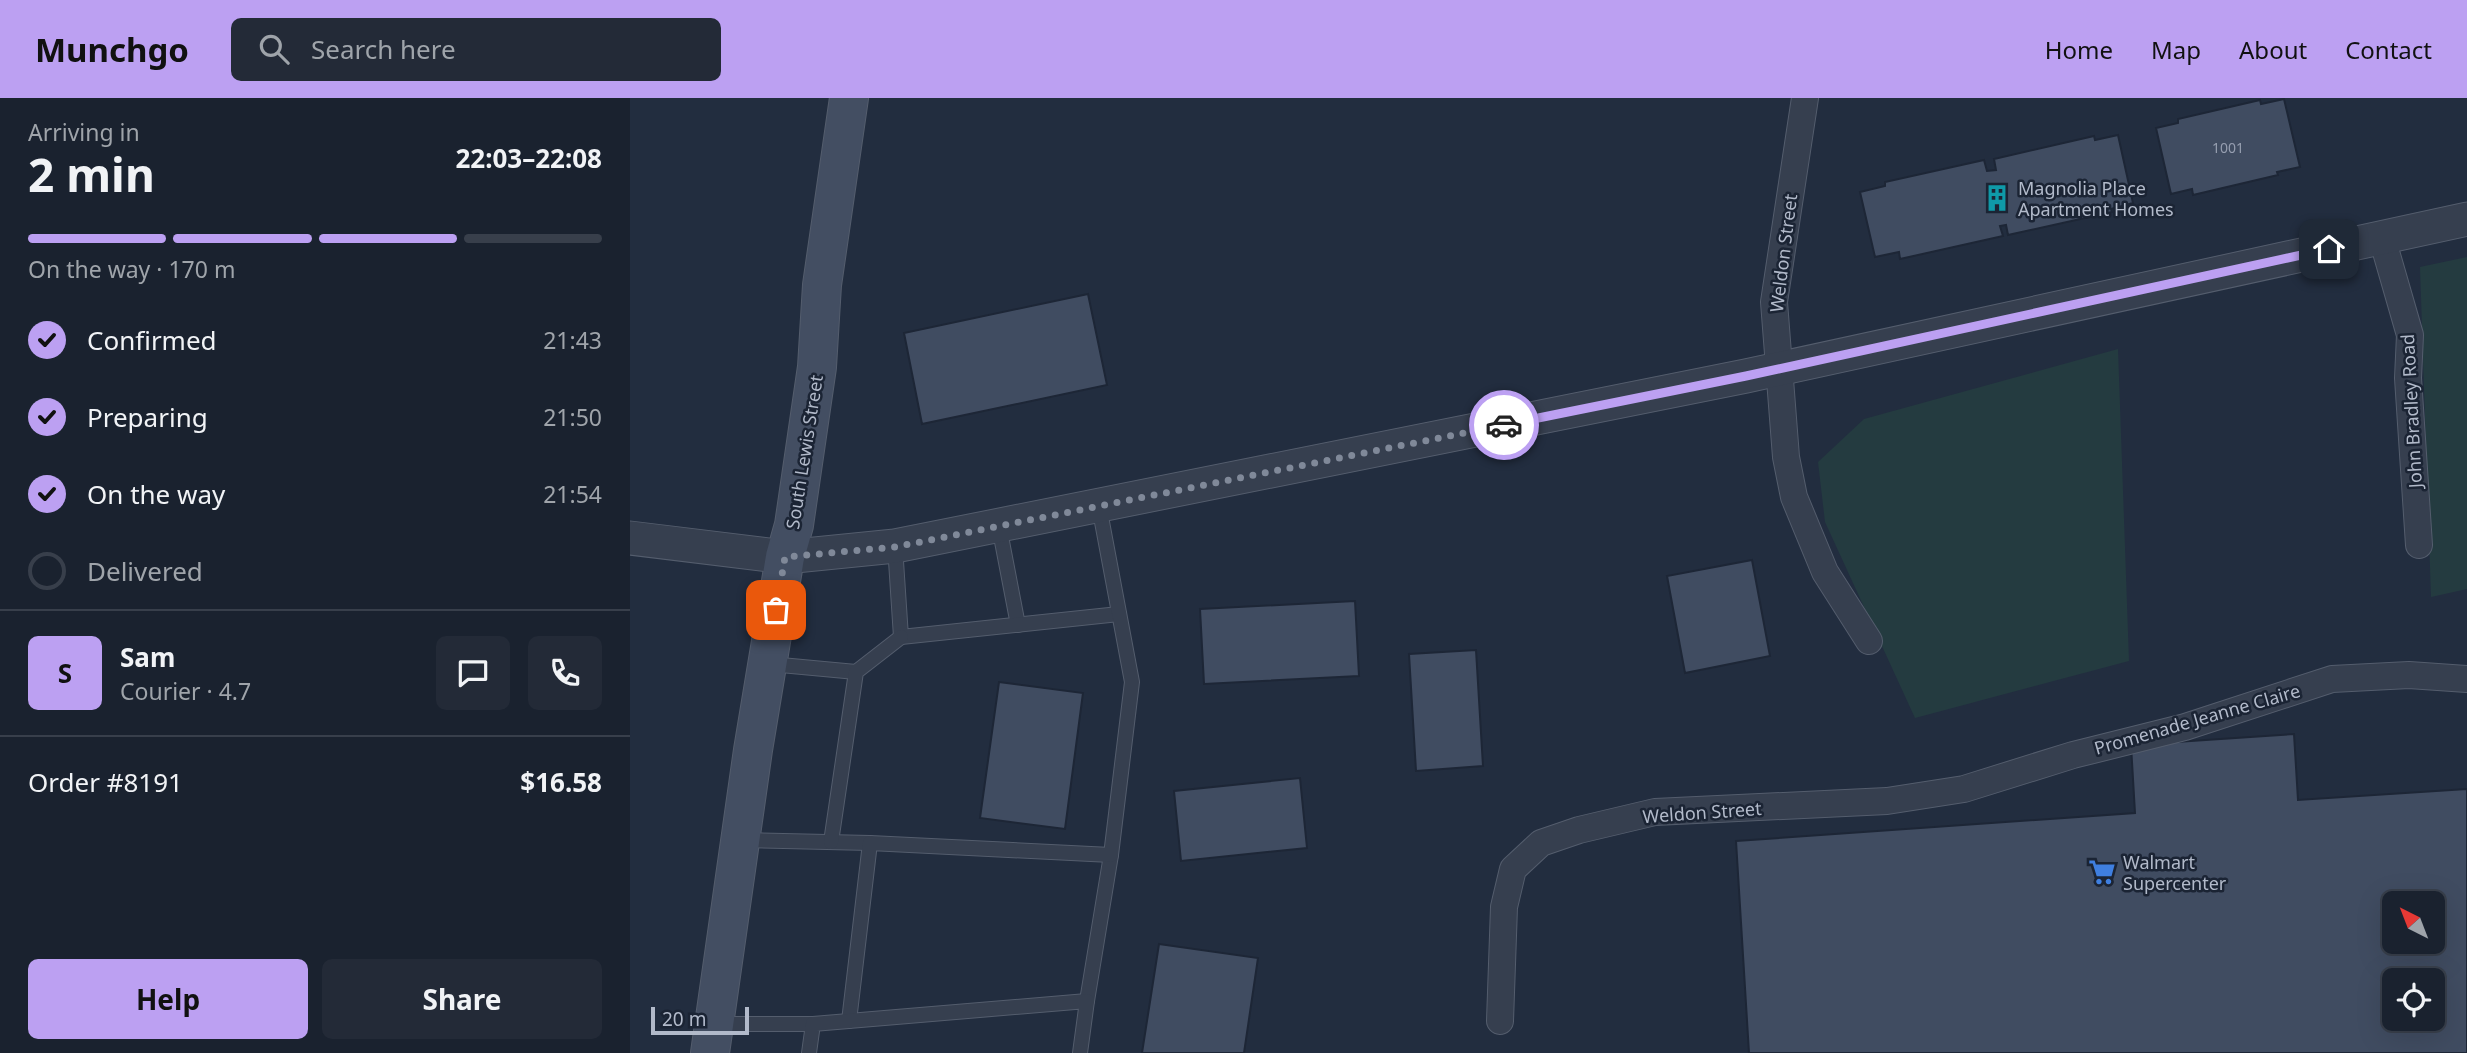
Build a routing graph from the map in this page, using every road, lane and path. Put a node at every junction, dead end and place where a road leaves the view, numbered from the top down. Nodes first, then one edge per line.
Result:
1 (849, 98) edge
2 (1805, 98) edge
3 (2467, 219) edge
4 (2382, 238) junction
5 (1779, 368) junction
6 (1099, 506) junction
7 (999, 526) junction
8 (630, 538) edge
9 (2419, 545) dead end
10 (895, 547) junction
11 (785, 557) junction
12 (1119, 614) junction
13 (1018, 625) junction
14 (901, 637) junction
15 (1869, 641) dead end
16 (767, 664) junction
17 (856, 672) junction
18 (2467, 679) edge
19 (1931, 794) joint
20 (740, 840) junction
21 (831, 842) junction
22 (870, 843) junction
23 (1111, 855) junction
24 (1087, 1001) junction
25 (849, 1021) junction
26 (1500, 1021) dead end
27 (813, 1024) junction
28 (712, 1038) edge
29 (809, 1053) edge
30 (1080, 1053) edge

1 - 11 main road, South Lewis Street
2 - 5 street, Weldon Street
3 - 4 street
4 - 5 street
4 - 9 street, John Bradley Road
5 - 6 street
5 - 15 street, Weldon Street
6 - 7 street
6 - 12 lane
7 - 10 street
7 - 13 lane
8 - 11 street
10 - 11 street
10 - 14 lane
11 - 16 main road, South Lewis Street
12 - 13 lane
12 - 23 lane
13 - 14 lane
14 - 17 lane
16 - 17 lane
16 - 20 main road, South Lewis Street
17 - 21 lane
18 - 19 street, Promenade Jeanne Claire
19 - 26 street, Weldon Street
20 - 21 lane
20 - 28 main road, South Lewis Street
21 - 22 lane
22 - 23 lane
22 - 25 lane
23 - 24 lane
24 - 25 lane
24 - 30 lane
25 - 27 lane
27 - 28 lane
27 - 29 lane

